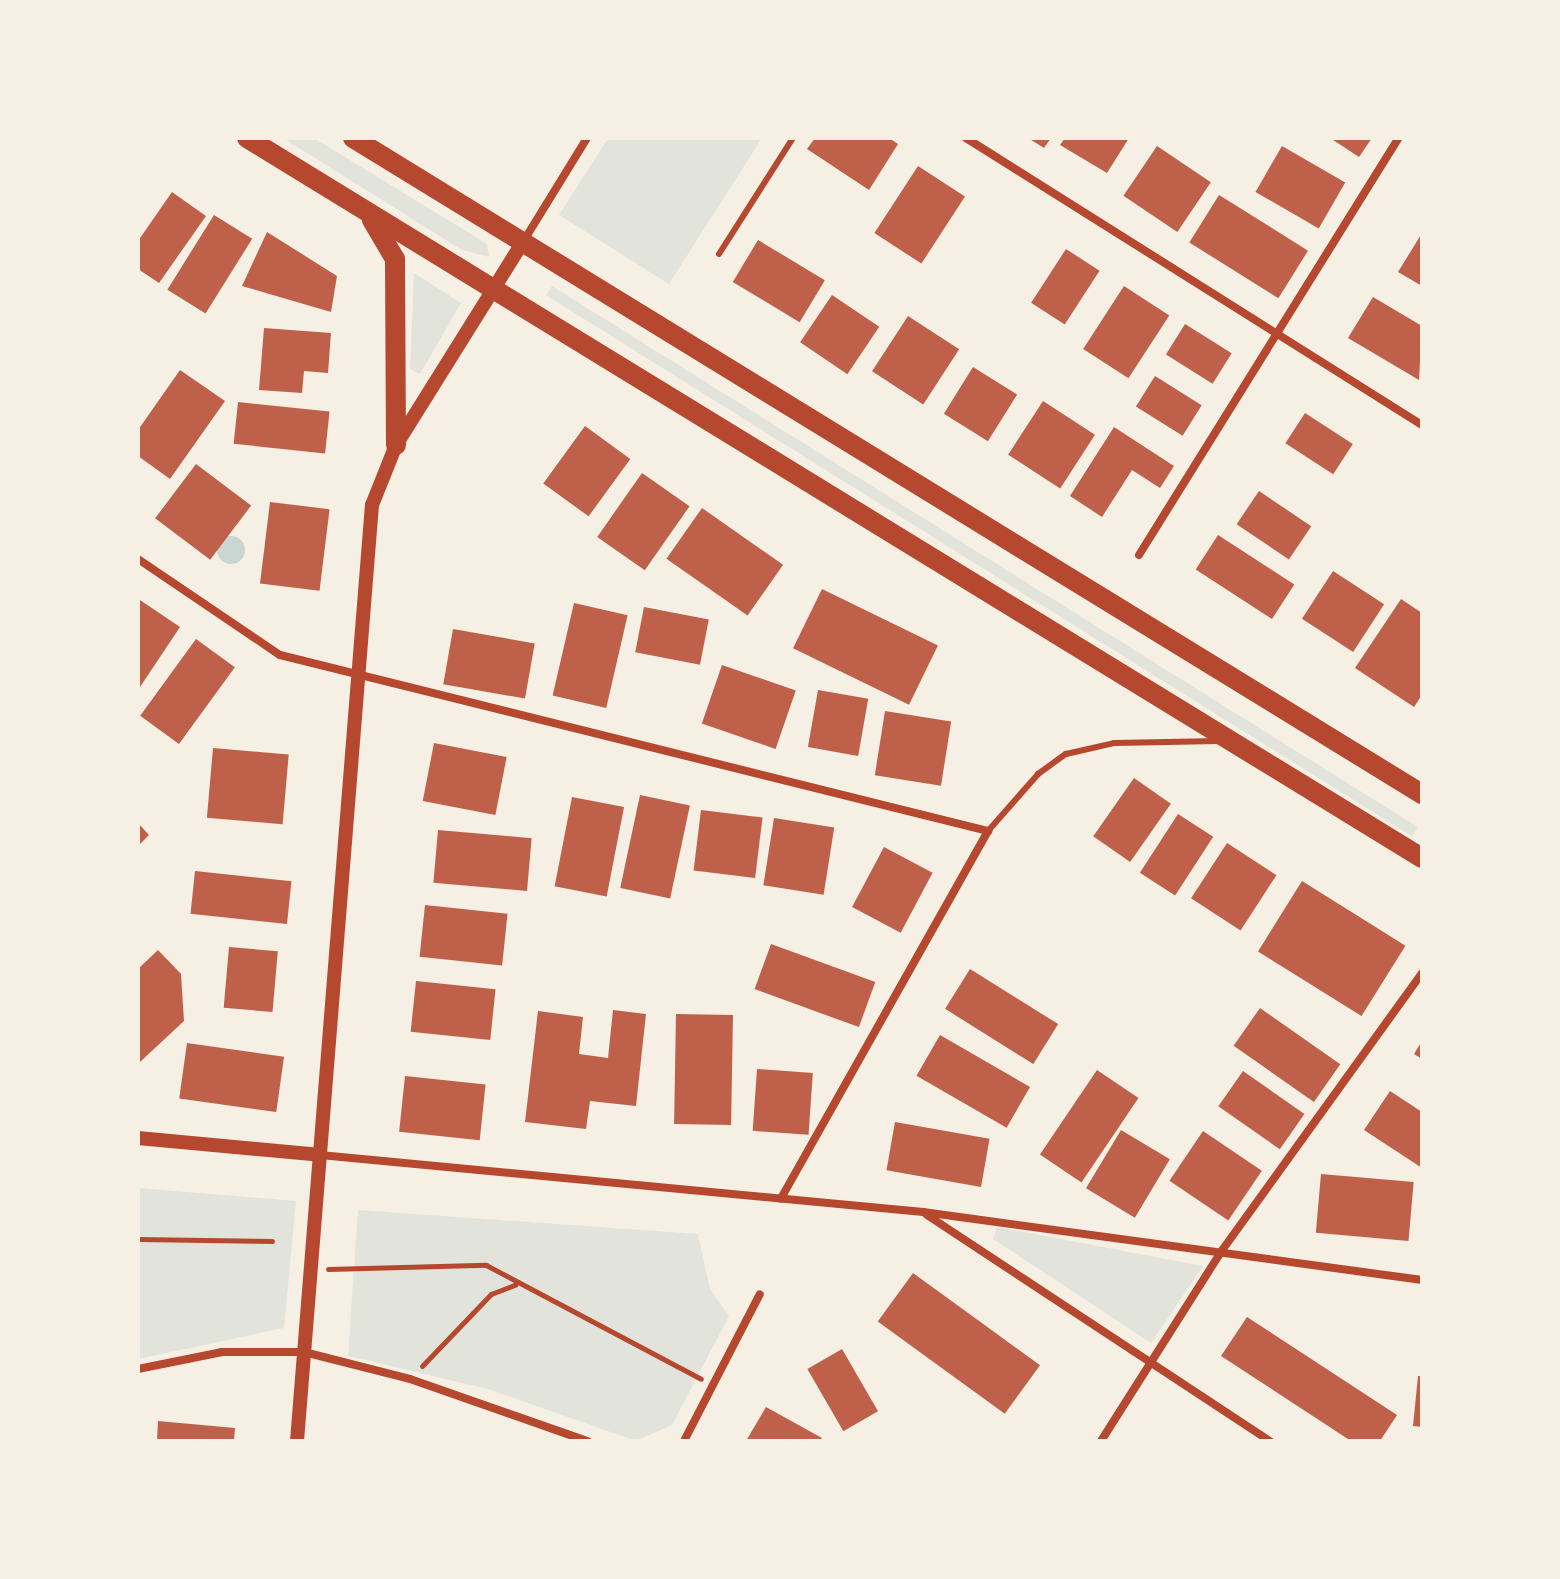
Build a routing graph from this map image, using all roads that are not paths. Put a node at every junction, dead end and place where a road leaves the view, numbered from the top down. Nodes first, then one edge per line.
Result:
1 (247, 138) edge
2 (353, 138) edge
3 (587, 138) edge
4 (793, 138) edge
5 (966, 138) edge
6 (1399, 138) edge
7 (361, 208) junction
8 (522, 243) junction
9 (719, 254) dead end
10 (493, 289) junction
11 (1277, 333) junction
12 (1422, 425) edge
13 (396, 445) junction
14 (1139, 555) dead end
15 (138, 559) edge
16 (358, 679) junction
17 (1227, 739) junction
18 (1422, 794) edge
19 (988, 831) junction
20 (1422, 858) edge
21 (1422, 973) edge
22 (138, 1138) edge
23 (320, 1155) junction
24 (781, 1199) junction
25 (923, 1212) junction
26 (1223, 1249) junction
27 (1422, 1280) edge
28 (760, 1294) dead end
29 (304, 1352) junction
30 (1151, 1362) junction
31 (138, 1369) edge
32 (297, 1441) edge
33 (587, 1441) edge
34 (684, 1441) edge
35 (1101, 1441) edge
36 (1270, 1441) edge

1 - 7 main road
2 - 8 main road
3 - 8 street
4 - 9 lane
5 - 11 street
6 - 11 street
7 - 10 main road
7 - 13 main road
8 - 10 street
8 - 18 main road
10 - 13 street
10 - 17 main road
11 - 12 street
11 - 14 street
13 - 16 street
15 - 16 street
16 - 19 street
16 - 23 street
17 - 19 lane
17 - 20 main road
19 - 24 street
21 - 26 street
22 - 23 street
23 - 24 street
23 - 29 street
24 - 25 street
25 - 26 street
25 - 30 street
26 - 27 street
26 - 30 street
28 - 34 street
29 - 31 street
29 - 32 street
29 - 33 street
30 - 35 street
30 - 36 street

